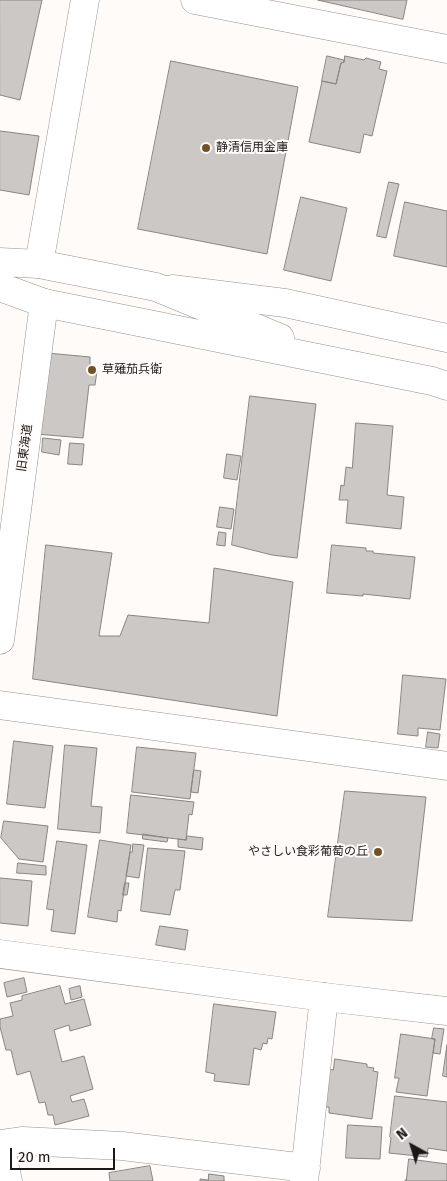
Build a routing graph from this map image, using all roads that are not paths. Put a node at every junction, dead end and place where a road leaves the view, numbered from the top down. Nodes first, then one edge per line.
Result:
1 (85, 0) edge
2 (195, 0) edge
3 (447, 49) edge
4 (0, 262) edge
5 (38, 264) junction
6 (0, 286) edge
7 (156, 287) junction
8 (44, 303) junction
9 (447, 338) edge
10 (341, 363) junction
11 (447, 386) edge
12 (0, 640) edge
13 (0, 705) edge
14 (447, 766) edge
15 (0, 954) edge
16 (324, 997) junction
17 (447, 1011) edge
18 (0, 1145) edge
19 (305, 1174) edge
20 (8, 1181) edge

1 - 5 street
2 - 3 street
4 - 5 street
5 - 7 street
6 - 8 street
7 - 9 street
7 - 10 street
8 - 10 street
8 - 12 street, 旧東海道
10 - 11 street
13 - 14 street
15 - 16 street
16 - 17 street
16 - 19 street
18 - 19 street
18 - 20 street

